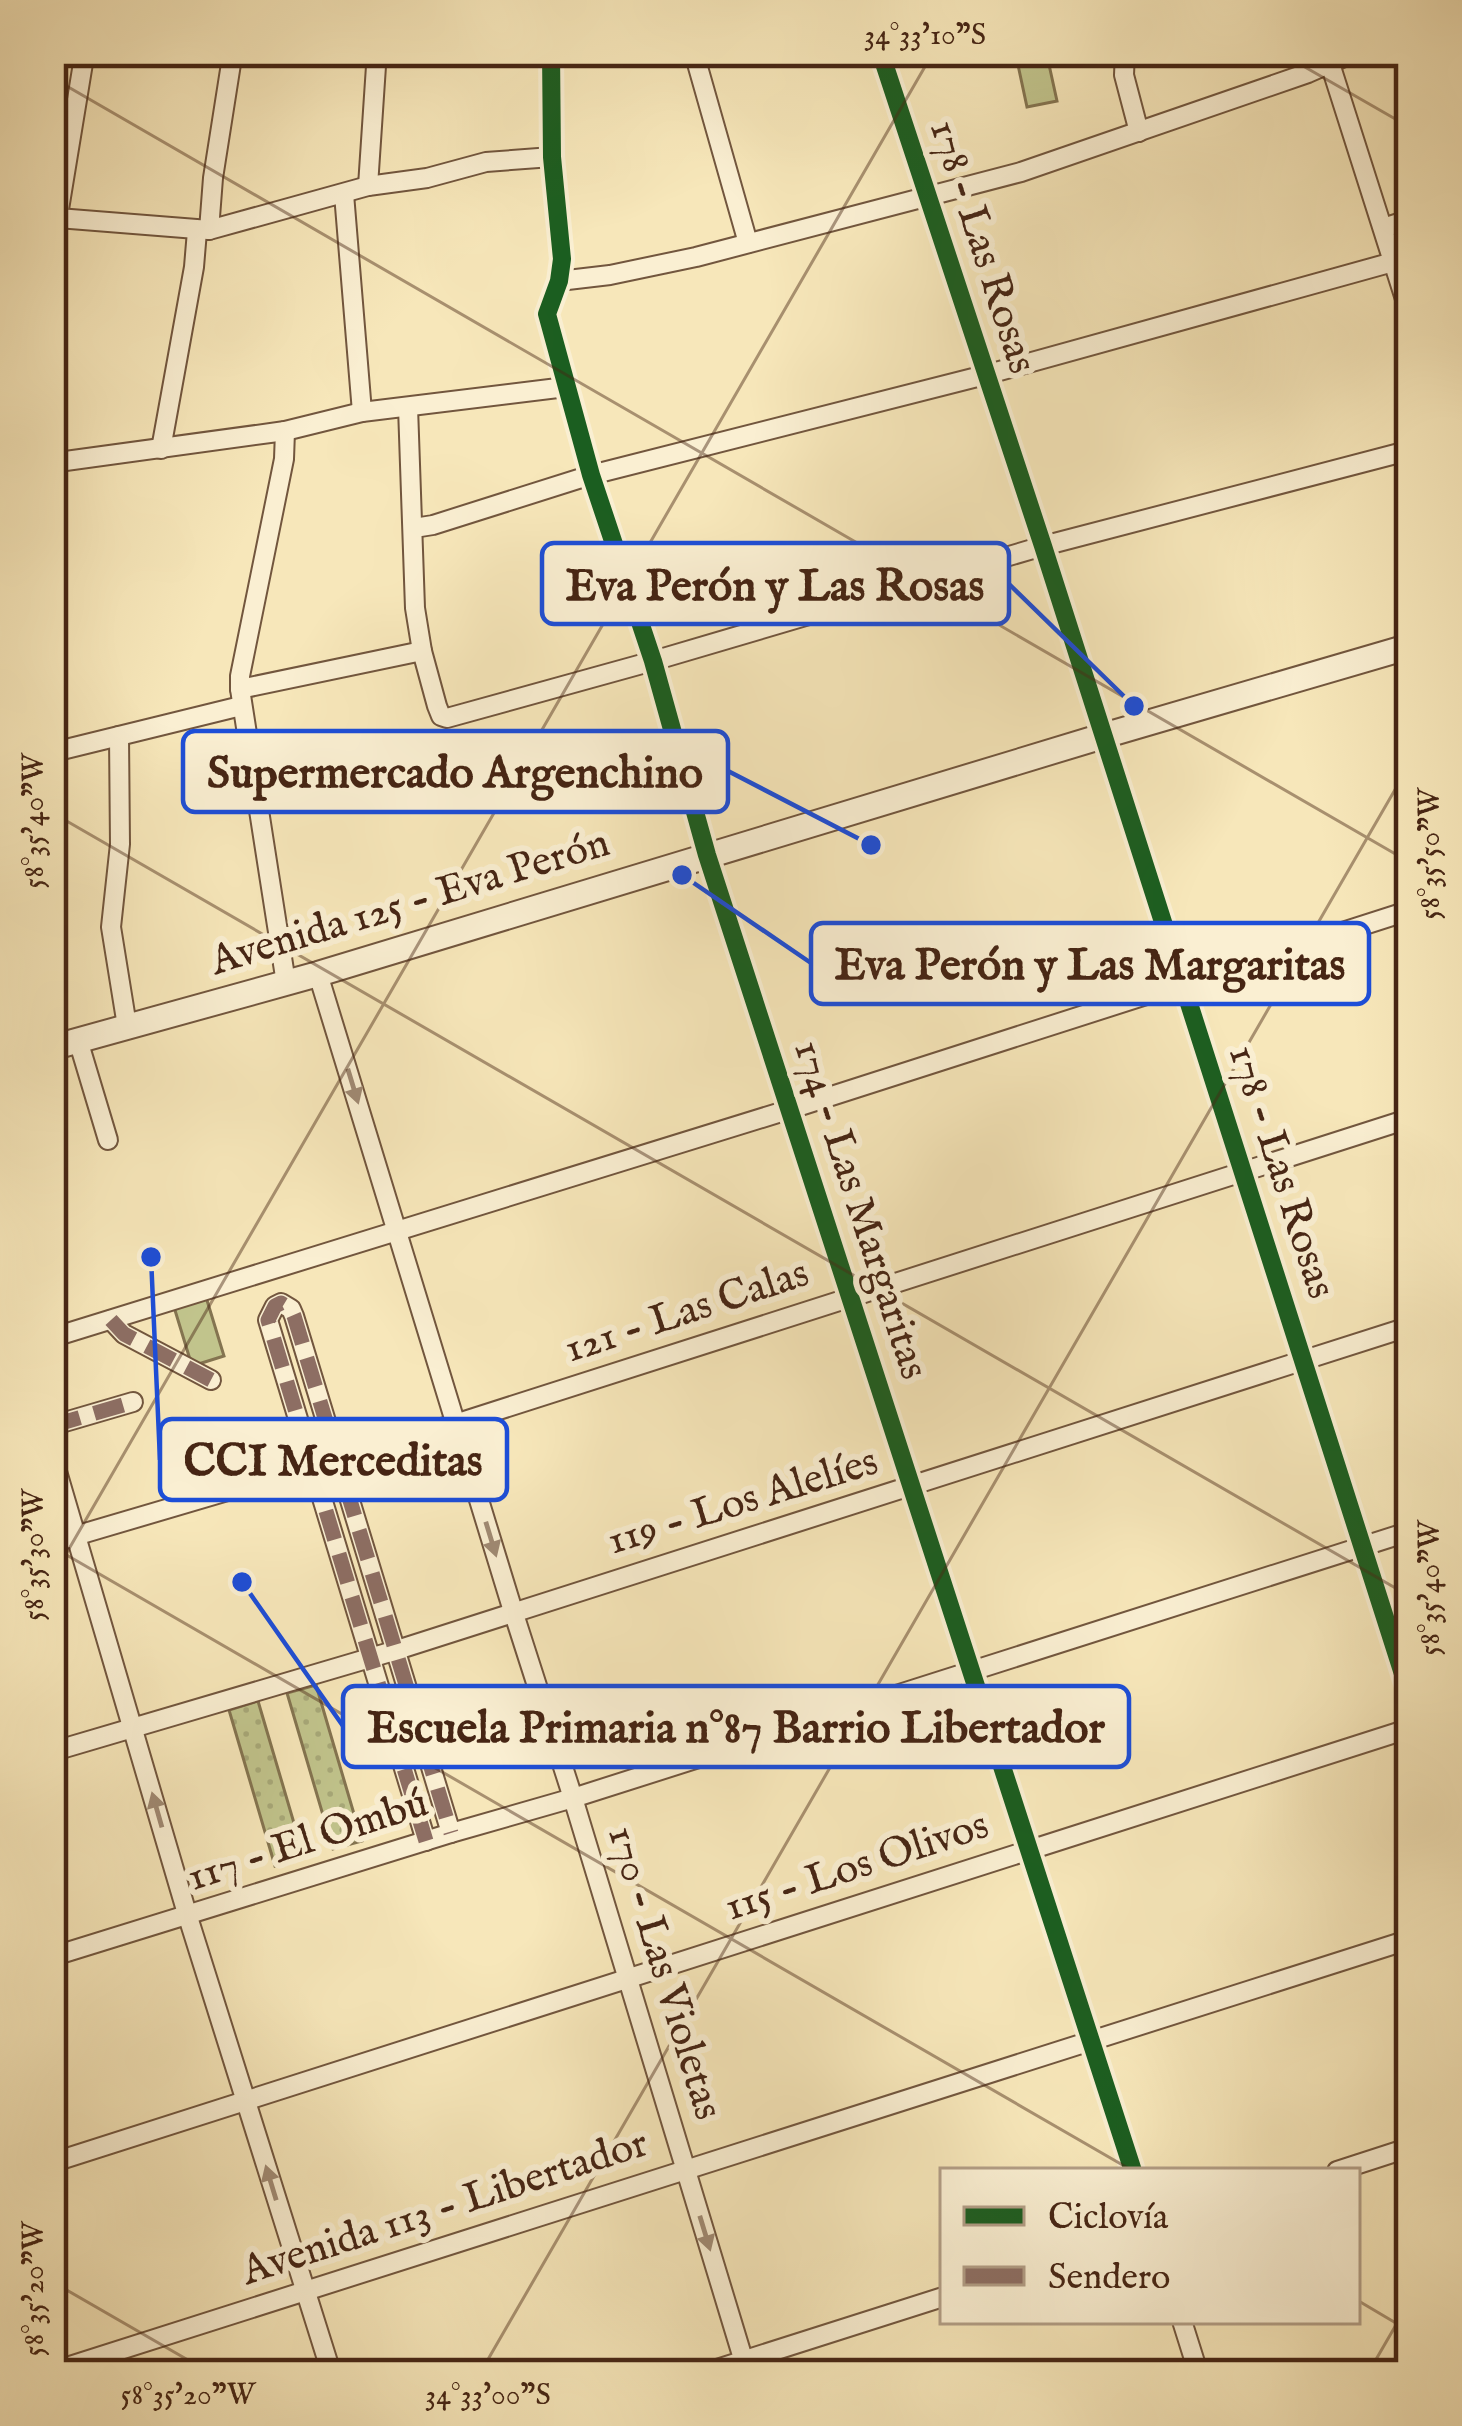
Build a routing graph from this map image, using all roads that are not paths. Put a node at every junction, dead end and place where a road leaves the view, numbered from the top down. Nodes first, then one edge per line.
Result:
1 (85, 51) edge
2 (233, 51) edge
3 (377, 51) edge
4 (551, 51) edge
5 (696, 51) edge
6 (880, 51) edge
7 (1125, 51) edge
8 (1358, 51) edge
9 (1328, 57) edge
10 (1139, 132) junction
11 (552, 157) junction
12 (368, 186) junction
13 (344, 194) junction
14 (928, 198) junction
15 (55, 218) edge
16 (1411, 219) edge
17 (1383, 228) junction
18 (203, 231) junction
19 (748, 243) junction
20 (51, 258) edge
21 (1393, 262) junction
22 (559, 281) junction
23 (1411, 319) edge
24 (985, 375) junction
25 (566, 387) junction
26 (408, 407) junction
27 (362, 412) junction
28 (285, 431) junction
29 (161, 448) junction
30 (1411, 450) edge
31 (51, 463) edge
32 (591, 475) junction
33 (414, 528) junction
34 (1043, 546) junction
35 (1411, 646) edge
36 (422, 651) junction
37 (653, 661) junction
38 (240, 698) junction
39 (118, 736) junction
40 (1103, 736) junction
41 (51, 750) edge
42 (707, 855) junction
43 (1411, 910) edge
44 (318, 974) junction
45 (286, 983) junction
46 (1184, 984) junction
47 (127, 1026) junction
48 (78, 1040) junction
49 (51, 1048) edge
50 (791, 1109) junction
51 (1411, 1118) edge
52 (108, 1140) dead end
53 (1244, 1172) junction
54 (398, 1232) junction
55 (851, 1297) junction
56 (111, 1320) junction
57 (1411, 1326) edge
58 (51, 1338) edge
59 (1303, 1362) junction
60 (211, 1380) dead end
61 (133, 1402) dead end
62 (455, 1424) junction
63 (51, 1426) edge
64 (51, 1451) edge
65 (338, 1459) junction
66 (314, 1466) junction
67 (911, 1487) junction
68 (1411, 1531) edge
69 (76, 1535) junction
70 (51, 1543) edge
71 (1362, 1547) junction
72 (513, 1611) junction
73 (397, 1650) junction
74 (370, 1657) junction
75 (971, 1673) junction
76 (1411, 1699) edge
77 (1411, 1728) edge
78 (134, 1730) junction
79 (51, 1752) edge
80 (573, 1798) junction
81 (451, 1833) junction
82 (427, 1841) junction
83 (1028, 1850) junction
84 (188, 1917) junction
85 (1411, 1939) edge
86 (51, 1957) edge
87 (626, 1979) junction
88 (1089, 2042) junction
89 (245, 2100) junction
90 (1411, 2147) edge
91 (51, 2163) edge
92 (686, 2168) junction
93 (1132, 2168) edge
94 (1346, 2168) edge
95 (305, 2292) junction
96 (940, 2298) edge
97 (1183, 2324) edge
98 (746, 2368) edge
99 (1411, 2369) edge
100 (51, 2372) edge
101 (332, 2375) edge
102 (698, 2375) edge
103 (1199, 2375) edge
104 (1392, 2375) edge

1 - 15 street
2 - 18 street
3 - 12 street
4 - 11 street, 174 - Las Margaritas
5 - 19 street
6 - 14 street, 178 - Las Rosas
7 - 10 street
8 - 9 street
9 - 10 street
9 - 17 street
10 - 14 street
11 - 12 street
11 - 22 street, 174 - Las Margaritas
12 - 13 street
13 - 18 street
13 - 27 street
14 - 19 street
14 - 24 street, 178 - Las Rosas
15 - 18 street
15 - 20 street
16 - 17 street
17 - 21 street
18 - 29 street
19 - 22 street
21 - 23 street
21 - 24 street
22 - 25 street, 174 - Las Margaritas
24 - 32 street
24 - 34 street, 178 - Las Rosas
25 - 26 street
25 - 32 street, 174 - Las Margaritas
26 - 27 street
26 - 33 street
27 - 28 street
28 - 29 street
28 - 38 street
29 - 31 street
30 - 34 street
32 - 33 street
32 - 37 street, 174 - Las Margaritas
33 - 36 street
34 - 37 street
34 - 40 street, 178 - Las Rosas
35 - 40 street, Avenida 125 - Eva Perón
36 - 37 street
36 - 38 street
37 - 42 street, 174 - Las Margaritas
38 - 39 street
38 - 45 street
39 - 41 street
39 - 47 street
40 - 42 street, Avenida 125 - Eva Perón
40 - 46 street, 178 - Las Rosas
42 - 44 street, Avenida 125 - Eva Perón
42 - 50 street, 174 - Las Margaritas
43 - 46 street
44 - 45 street, Avenida 125 - Eva Perón
44 -> 54 street, 170 - Las Violetas
45 - 47 street, Avenida 125 - Eva Perón
46 - 50 street
46 - 53 street, 178 - Las Rosas
47 - 48 street, Avenida 125 - Eva Perón
48 - 49 street, Avenida 125 - Eva Perón
48 - 52 street
50 - 54 street
50 - 55 street, 174 - Las Margaritas
51 - 53 street, 121 - Las Calas
53 - 55 street, 121 - Las Calas
53 - 59 street, 178 - Las Rosas
54 - 56 street
54 - 62 street, 170 - Las Violetas
55 - 62 street, 121 - Las Calas
55 - 67 street, 174 - Las Margaritas
56 - 58 street
56 - 60 street
57 - 59 street, 119 - Los Alelíes
59 - 67 street, 119 - Los Alelíes
59 - 71 street, 178 - Las Rosas
61 - 63 street
62 - 65 street, 121 - Las Calas
62 -> 72 street, 170 - Las Violetas
64 - 69 street
65 - 66 street, 121 - Las Calas
65 - 66 street
65 - 73 street
66 - 69 street, 121 - Las Calas
66 - 74 street
67 - 72 street, 119 - Los Alelíes
67 - 75 street, 174 - Las Margaritas
68 - 71 street, 117 - El Ombú
69 - 70 street, 121 - Las Calas
69 - 78 street
71 - 75 street, 117 - El Ombú
71 - 76 street, 178 - Las Rosas
72 - 73 street, 119 - Los Alelíes
72 - 80 street, 170 - Las Violetas
73 - 74 street, 119 - Los Alelíes
73 - 81 street
74 - 78 street, 119 - Los Alelíes
74 - 82 street
75 - 80 street, 117 - El Ombú
75 - 83 street, 174 - Las Margaritas
77 - 83 street, 115 - Los Olivos
78 - 79 street, 119 - Los Alelíes
84 -> 78 street
80 - 81 street, 117 - El Ombú
80 - 87 street, 170 - Las Violetas
81 - 82 street, 117 - El Ombú
82 - 84 street, 117 - El Ombú
83 - 87 street, 115 - Los Olivos
83 - 88 street, 174 - Las Margaritas
84 - 86 street, 117 - El Ombú
84 - 89 street
85 - 88 street, Avenida 113 - Libertador
87 - 89 street, 115 - Los Olivos
87 - 92 street, 170 - Las Violetas
88 - 92 street, Avenida 113 - Libertador
88 - 93 street, 174 - Las Margaritas
89 - 91 street, 115 - Los Olivos
95 -> 89 street
90 - 94 street
92 - 95 street, Avenida 113 - Libertador
92 -> 98 street, 170 - Las Violetas
95 - 100 street, Avenida 113 - Libertador
95 - 101 street
96 - 98 street
97 - 103 street
98 - 102 street
99 - 104 street

